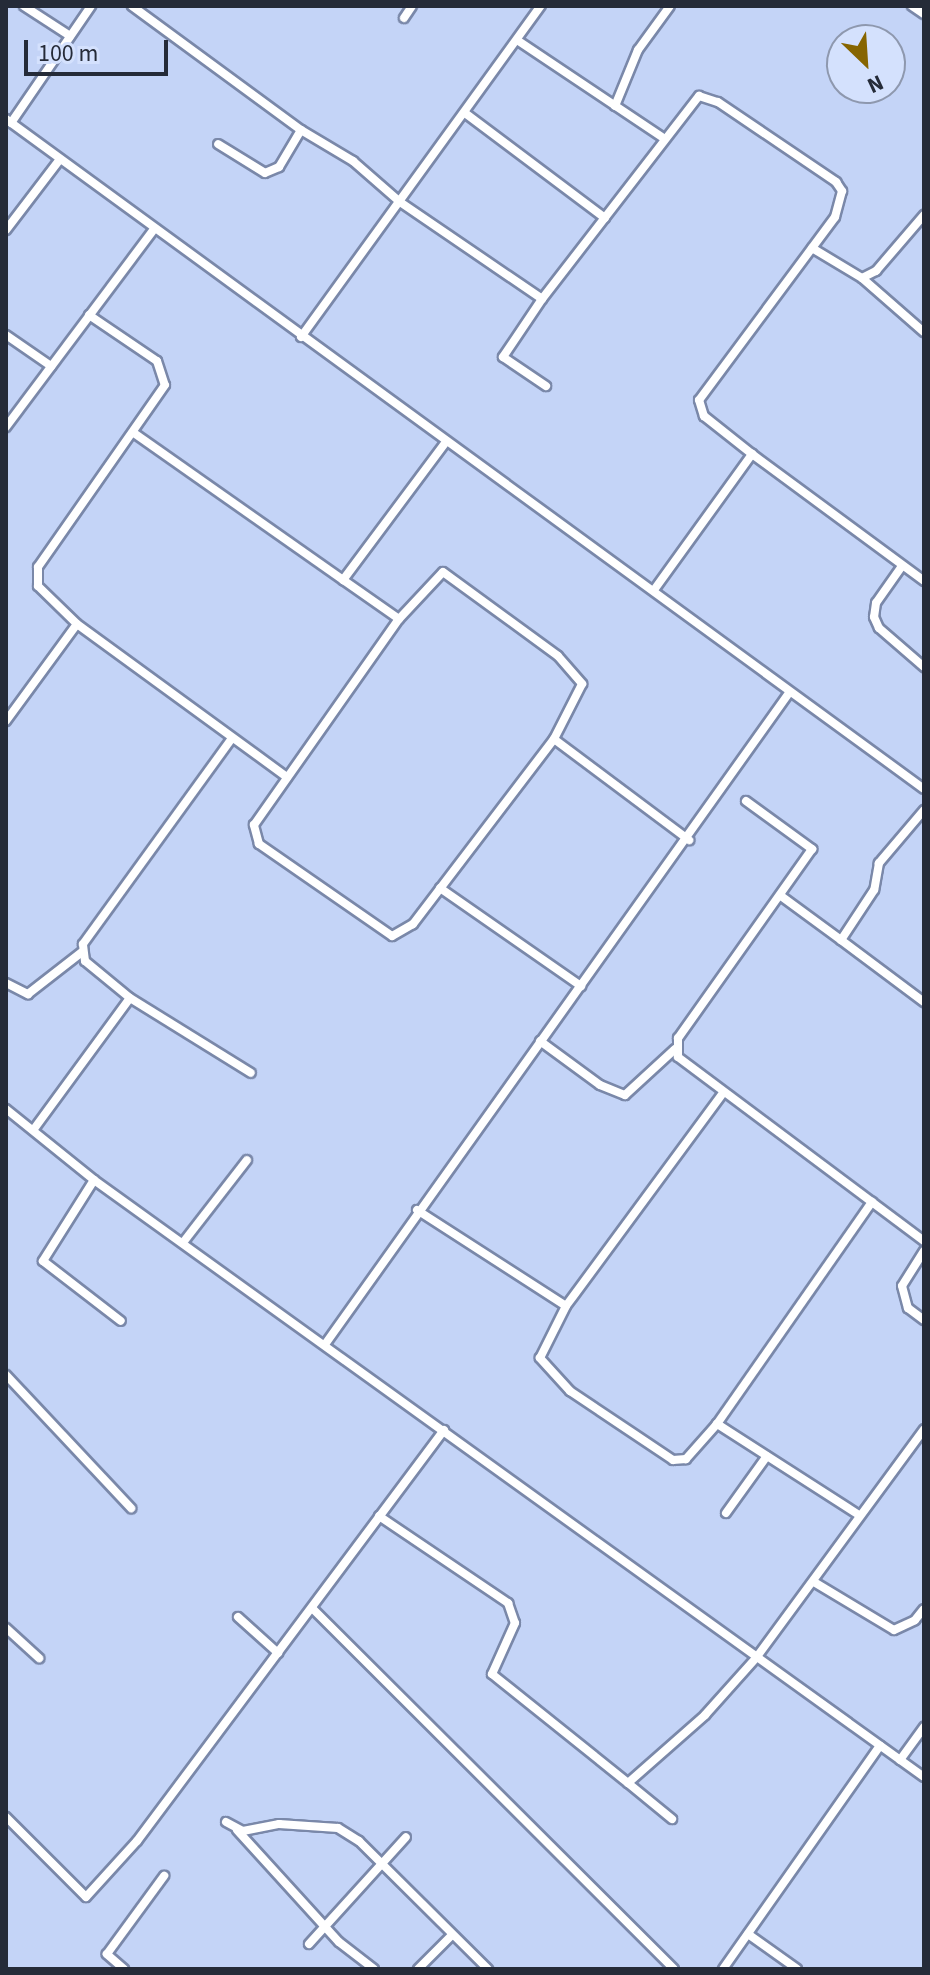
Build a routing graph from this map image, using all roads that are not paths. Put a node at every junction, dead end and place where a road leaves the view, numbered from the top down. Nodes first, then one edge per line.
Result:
1 (24, 6) edge
2 (91, 6) edge
3 (132, 6) edge
4 (412, 6) edge
5 (541, 6) edge
6 (670, 6) edge
7 (912, 6) edge
8 (924, 14) edge
9 (404, 18) dead end
10 (70, 36) junction
11 (517, 40) junction
12 (615, 106) junction
13 (465, 113) junction
14 (9, 121) edge
15 (301, 130) junction
16 (662, 137) junction
17 (218, 144) dead end
18 (60, 159) junction
19 (400, 202) junction
20 (924, 215) edge
21 (605, 218) junction
22 (154, 229) junction
23 (6, 230) edge
24 (812, 248) junction
25 (862, 278) junction
26 (542, 299) junction
27 (89, 315) junction
28 (924, 332) edge
29 (6, 335) edge
30 (301, 337) junction
31 (51, 366) junction
32 (546, 386) dead end
33 (6, 427) edge
34 (134, 433) junction
35 (445, 443) junction
36 (752, 454) junction
37 (902, 566) junction
38 (343, 580) junction
39 (924, 581) edge
40 (654, 590) junction
41 (399, 619) junction
42 (77, 624) junction
43 (924, 667) edge
44 (789, 693) junction
45 (6, 721) edge
46 (232, 738) junction
47 (554, 739) junction
48 (287, 777) junction
49 (924, 789) edge
50 (746, 801) dead end
51 (924, 810) edge
52 (689, 840) junction
53 (440, 888) junction
54 (781, 896) junction
55 (841, 940) junction
56 (82, 952) junction
57 (6, 983) edge
58 (581, 986) junction
59 (130, 998) junction
60 (924, 1002) edge
61 (540, 1041) junction
62 (675, 1049) junction
63 (251, 1073) dead end
64 (723, 1093) junction
65 (6, 1109) edge
66 (34, 1129) junction
67 (247, 1160) dead end
68 (94, 1180) junction
69 (872, 1202) junction
70 (417, 1210) junction
71 (185, 1240) junction
72 (924, 1241) edge
73 (924, 1251) edge
74 (566, 1306) junction
75 (924, 1320) edge
76 (121, 1321) dead end
77 (326, 1343) junction
78 (6, 1375) edge
79 (717, 1424) junction
80 (924, 1429) edge
81 (444, 1430) junction
82 (767, 1456) junction
83 (131, 1508) dead end
84 (726, 1513) dead end
85 (859, 1515) junction
86 (379, 1516) junction
87 (814, 1582) junction
88 (312, 1608) junction
89 (924, 1609) edge
90 (238, 1617) dead end
91 (6, 1628) edge
92 (278, 1653) junction
93 (39, 1658) dead end
94 (756, 1658) junction
95 (924, 1727) edge
96 (880, 1746) junction
97 (900, 1760) junction
98 (924, 1777) edge
99 (628, 1783) junction
100 (6, 1817) edge
101 (672, 1819) dead end
102 (226, 1822) dead end
103 (237, 1830) junction
104 (406, 1837) dead end
105 (380, 1864) junction
106 (164, 1876) dead end
107 (325, 1926) junction
108 (748, 1934) junction
109 (451, 1936) junction
110 (309, 1944) dead end
111 (124, 1969) edge
112 (374, 1969) edge
113 (418, 1969) edge
114 (488, 1969) edge
115 (674, 1969) edge
116 (723, 1969) edge
117 (797, 1969) edge

1 - 10 street
2 - 10 street
3 - 15 street
4 - 9 street
5 - 11 street
6 - 12 street
7 - 8 street
10 - 14 street
11 - 12 street
11 - 13 street
12 - 16 street
13 - 19 street
13 - 21 street
14 - 18 street
15 - 17 street
15 - 19 street
16 - 21 street
16 - 24 street
18 - 22 street
18 - 23 street
19 - 26 street
19 - 30 street
20 - 25 street
21 - 26 street
22 - 27 street
22 - 30 street
24 - 25 street
24 - 36 street
25 - 28 street
26 - 32 street
27 - 31 street
27 - 34 street
29 - 31 street
30 - 35 street
31 - 33 street
34 - 38 street
34 - 42 street
35 - 38 street
35 - 40 street
36 - 37 street
36 - 40 street
37 - 39 street
37 - 43 street
38 - 41 street
40 - 44 street
41 - 47 street
41 - 48 street
42 - 45 street
42 - 46 street
44 - 49 street
44 - 52 street
46 - 48 street
46 - 56 street
47 - 52 street
47 - 53 street
48 - 53 street
50 - 54 street
51 - 55 street
52 - 58 street
53 - 58 street
54 - 55 street
54 - 62 street
55 - 60 street
56 - 57 street
56 - 59 street
58 - 61 street
59 - 63 street
59 - 66 street
61 - 62 street
61 - 70 street
62 - 64 street
64 - 69 street
64 - 74 street
65 - 66 street
66 - 68 street
67 - 71 street
68 - 71 street
68 - 76 street
69 - 72 street
69 - 79 street
70 - 74 street
70 - 77 street
71 - 77 street
73 - 75 street
74 - 79 street
77 - 81 street
78 - 83 street
79 - 82 street
80 - 85 street
81 - 86 street
81 - 94 street
82 - 84 street
82 - 85 street
85 - 87 street
86 - 88 street
86 - 99 street
87 - 89 street
87 - 94 street
88 - 92 street
88 - 115 street
90 - 92 street
91 - 93 street
92 - 100 street
94 - 96 street
94 - 99 street
95 - 97 street
96 - 97 street
96 - 108 street
97 - 98 street
99 - 101 street
102 - 103 street
103 - 105 street
103 - 107 street
104 - 105 street
105 - 107 street
105 - 109 street
106 - 111 street
107 - 110 street
107 - 112 street
108 - 116 street
108 - 117 street
109 - 113 street
109 - 114 street

